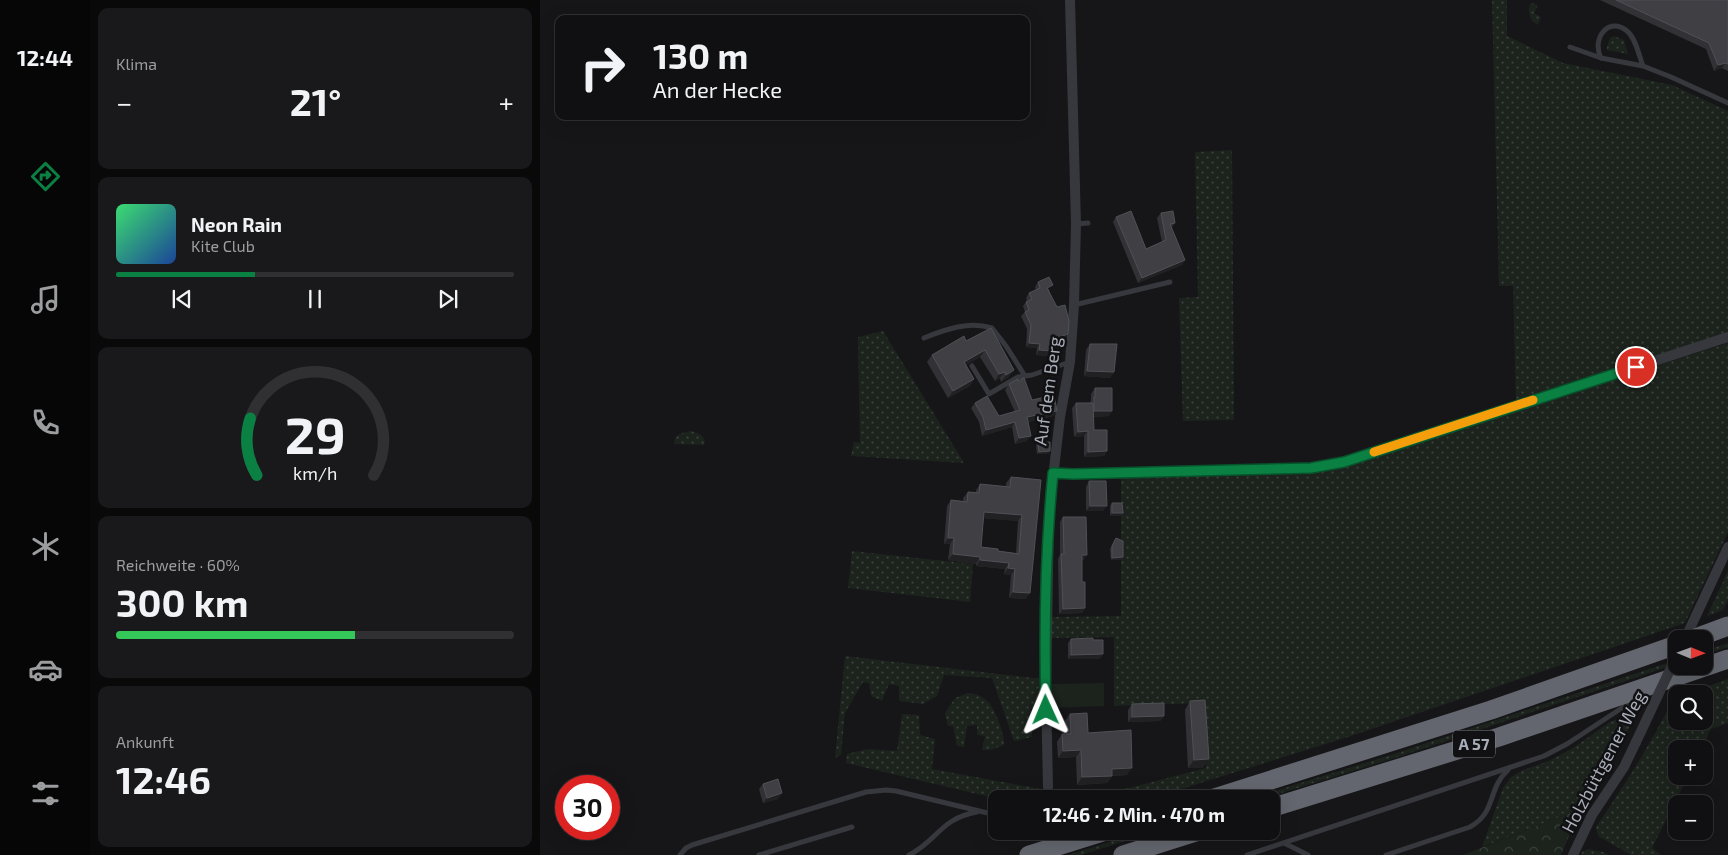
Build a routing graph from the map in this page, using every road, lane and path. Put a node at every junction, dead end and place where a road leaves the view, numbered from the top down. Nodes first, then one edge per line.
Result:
1 (1070, 0) edge
2 (1570, 47) dead end
3 (1601, 58) junction
4 (1643, 66) junction
5 (1728, 103) edge
6 (1088, 223) dead end
7 (1076, 224) junction
8 (1170, 282) dead end
9 (1074, 305) junction
10 (1728, 337) edge
11 (924, 338) dead end
12 (1070, 362) junction
13 (972, 366) edge
14 (1025, 376) junction
15 (1053, 473) junction
16 (1728, 547) edge
17 (1728, 626) edge
18 (1689, 630) edge
19 (1713, 632) edge
20 (1668, 648) edge
21 (1728, 659) edge
22 (1668, 674) edge
23 (1676, 677) junction
24 (1646, 694) dead end
25 (1638, 698) dead end
26 (1511, 768) junction
27 (1048, 787) dead end
28 (1239, 790) edge
29 (1280, 805) edge
30 (980, 811) junction
31 (988, 813) edge
32 (852, 827) dead end
33 (1077, 840) edge
34 (1170, 840) edge
35 (1283, 843) junction
36 (1259, 853) edge
37 (680, 855) edge
38 (759, 855) edge
39 (908, 855) edge
40 (1029, 855) edge
41 (1122, 855) edge
42 (1247, 855) edge
43 (1308, 855) edge
44 (1386, 855) edge
45 (1573, 855) edge

1 - 7 street, Auf dem Berg
2 - 3 lane
3 - 4 lane
3 - 4 lane
4 - 5 lane
6 - 7 lane
7 - 9 street, Auf dem Berg
8 - 9 lane
9 - 12 street, Auf dem Berg
10 - 15 street
11 - 14 lane
12 - 14 lane
12 - 15 street, Auf dem Berg
13 - 14 lane
15 - 27 street, Auf dem Berg
16 - 18 street
17 - 19 highway
20 - 28 highway, A 57
21 - 23 highway, A 57
22 - 45 street, Holzbüttgener Weg, bridge
23 - 24 lane
23 - 29 highway, A 57
25 - 26 lane
26 - 35 lane
26 - 44 lane
30 - 31 lane
30 - 37 lane
30 - 39 lane
32 - 38 lane
33 - 40 highway
34 - 41 highway
35 - 36 lane
35 - 43 lane
36 - 42 lane

